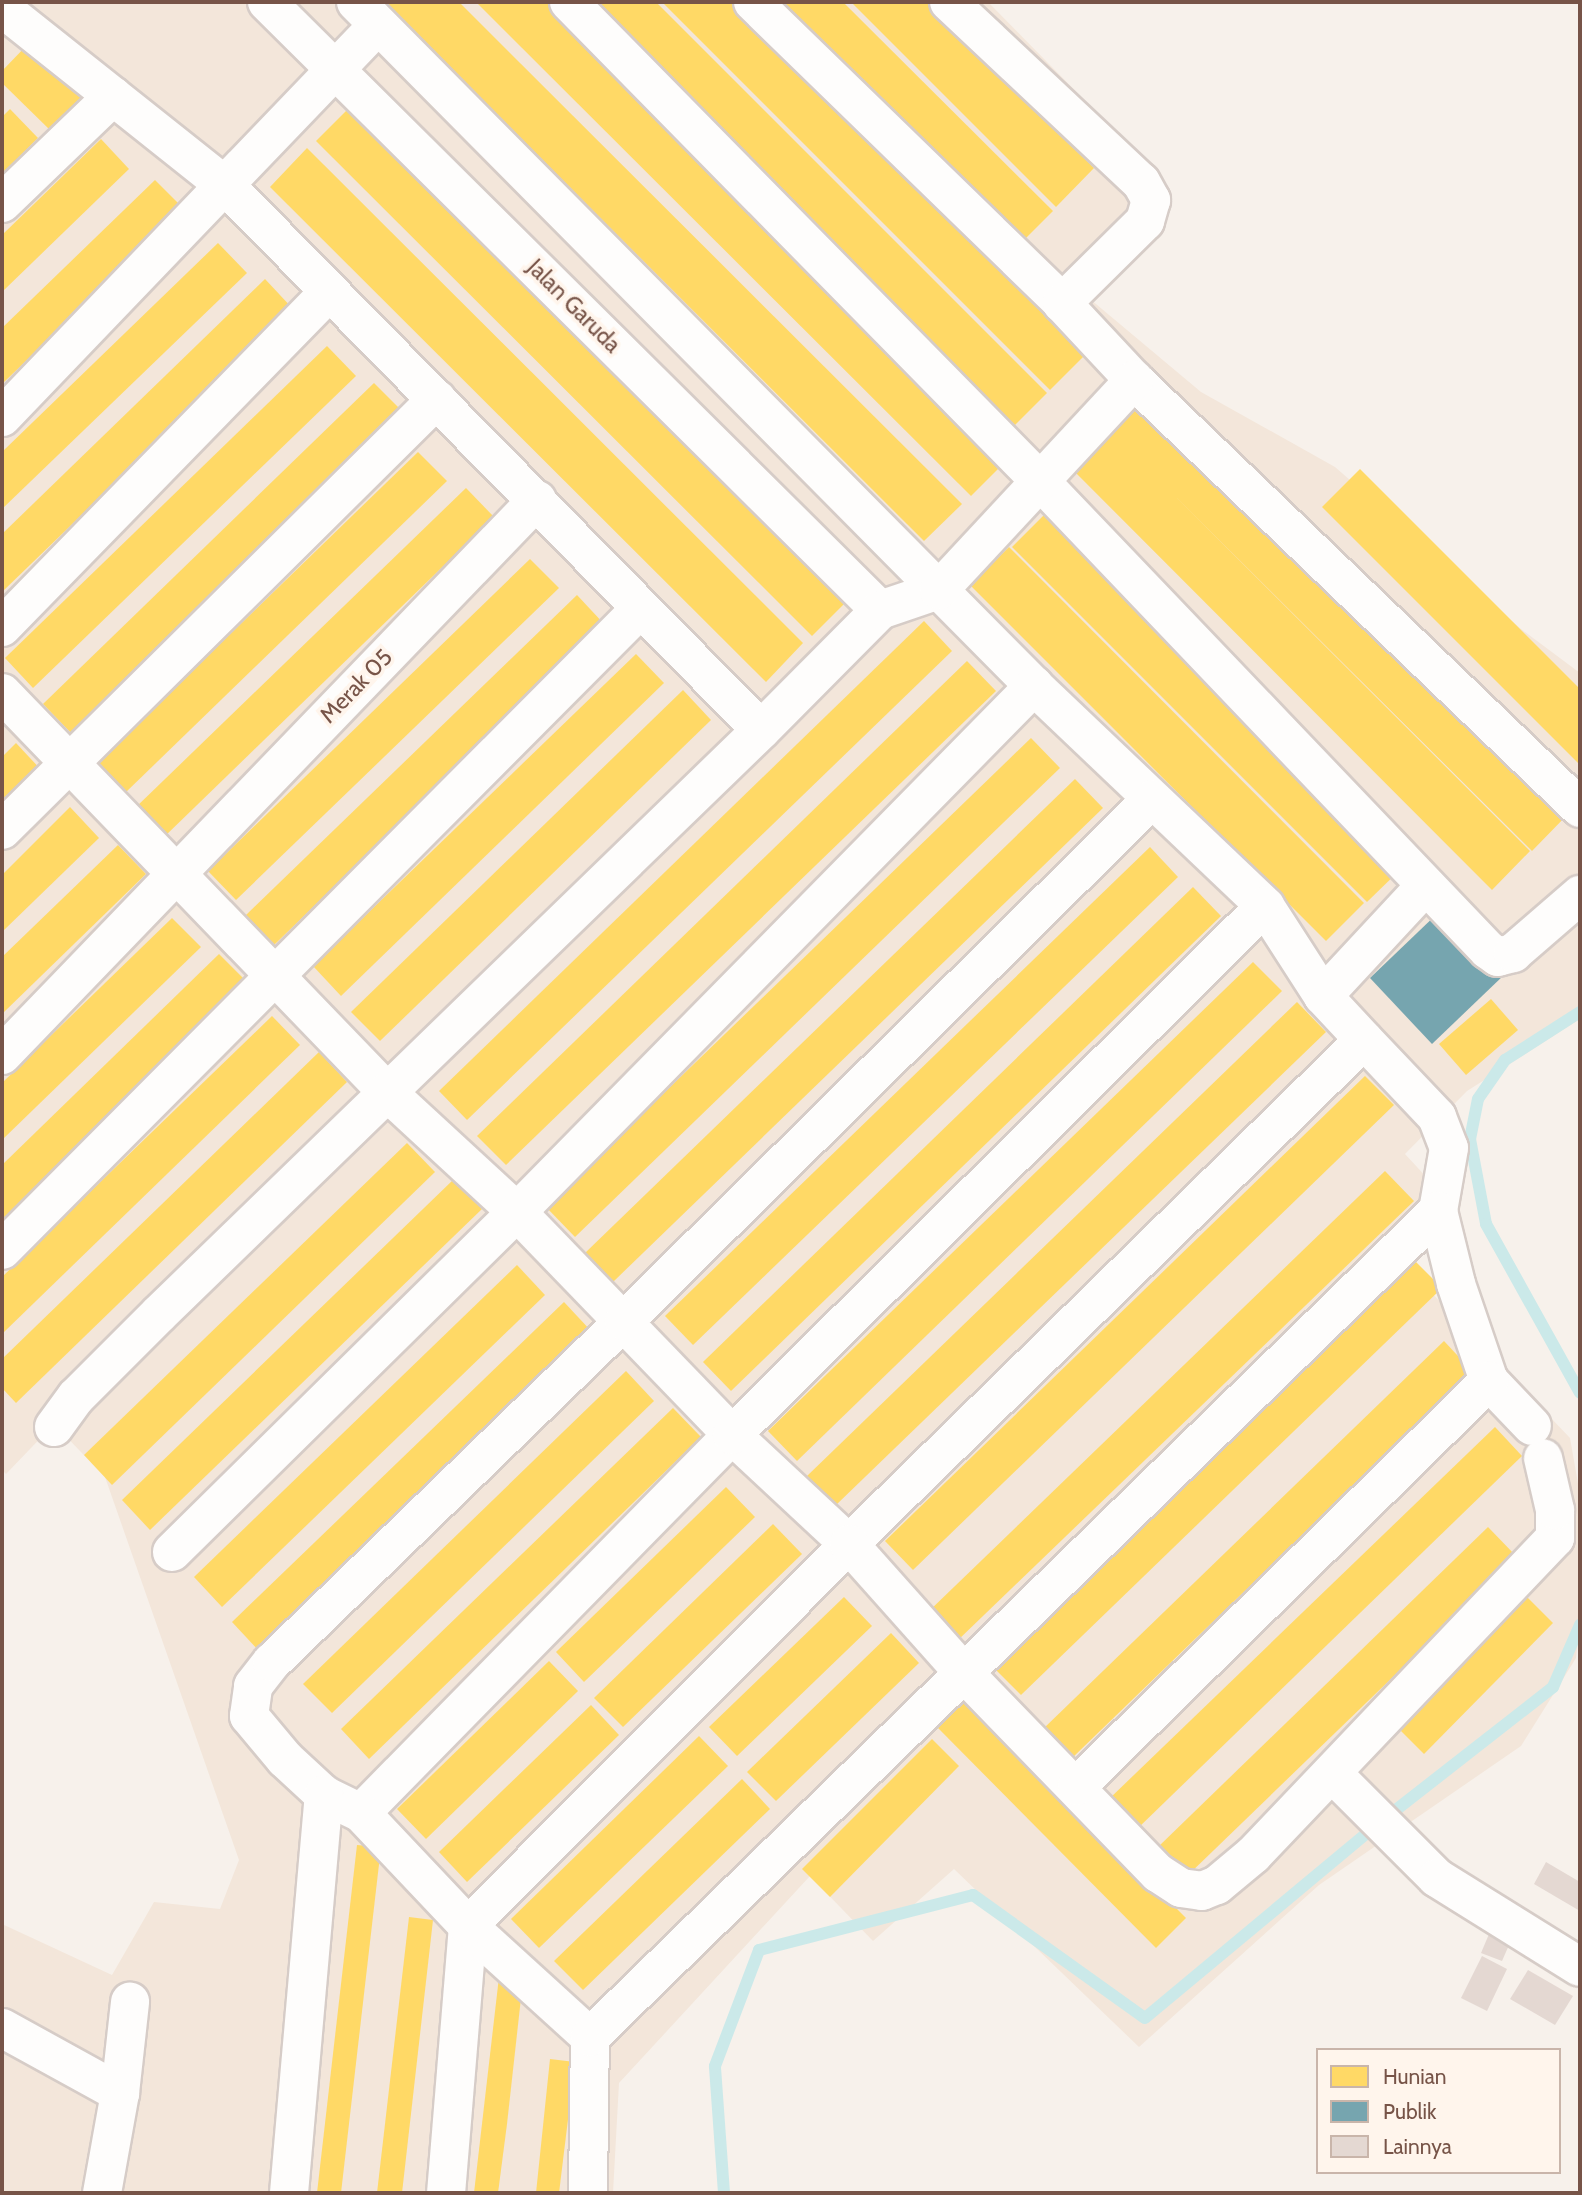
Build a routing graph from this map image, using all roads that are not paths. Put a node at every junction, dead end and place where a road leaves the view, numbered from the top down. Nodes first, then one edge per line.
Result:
1 (267, 2) edge
2 (569, 2) edge
3 (753, 2) edge
4 (949, 2) edge
5 (2, 8) edge
6 (367, 13) edge
7 (334, 69) junction
8 (113, 96) junction
9 (226, 186) junction
10 (2, 203) edge
11 (328, 293) junction
12 (1062, 303) junction
13 (1134, 380) junction
14 (437, 399) junction
15 (2, 417) edge
16 (1041, 482) junction
17 (537, 500) junction
18 (939, 590) junction
19 (640, 609) junction
20 (880, 610) junction
21 (2, 628) edge
22 (1034, 686) junction
23 (2, 693) edge
24 (761, 730) junction
25 (68, 761) junction
26 (1152, 799) junction
27 (1580, 808) edge
28 (2, 830) edge
29 (176, 872) junction
30 (1426, 885) junction
31 (1580, 895) edge
32 (1265, 906) junction
33 (273, 974) junction
34 (1323, 996) junction
35 (1364, 1040) junction
36 (2, 1055) edge
37 (387, 1092) junction
38 (1438, 1211) junction
39 (517, 1212) junction
40 (2, 1250) edge
41 (624, 1321) junction
42 (1489, 1381) junction
43 (54, 1427) dead end
44 (732, 1435) junction
45 (849, 1544) junction
46 (172, 1552) dead end
47 (964, 1673) junction
48 (1077, 1786) junction
49 (1344, 1786) junction
50 (324, 1795) junction
51 (361, 1813) junction
52 (468, 1926) junction
53 (1580, 1967) edge
54 (130, 2002) dead end
55 (2, 2028) edge
56 (590, 2037) junction
57 (120, 2093) junction
58 (102, 2193) edge
59 (289, 2193) edge
60 (446, 2193) edge
61 (589, 2193) edge

1 - 7 street, Jalan Garuda
2 - 16 street
3 - 12 street
4 - 12 street
5 - 8 street
6 - 7 street
6 - 18 street
7 - 9 street
7 - 20 street, Jalan Garuda
8 - 9 street
8 - 10 street
9 - 11 street
9 - 15 street
11 - 14 street
11 - 21 street
12 - 13 street
13 - 16 street
13 - 27 street
14 - 17 street
14 - 25 street
16 - 18 street
16 - 30 street
17 - 19 street
17 - 29 street, Merak 05
18 - 20 street
18 - 22 street
19 - 24 street
19 - 33 street
20 - 24 street
22 - 26 street
22 - 39 street
23 - 25 street
24 - 37 street
25 - 28 street
25 - 29 street
26 - 32 street
26 - 41 street
29 - 33 street
29 - 36 street, Merak 05
30 - 31 street
30 - 34 street
32 - 34 street
32 - 44 street
33 - 37 street
33 - 40 street
34 - 35 street
35 - 38 street
35 - 45 street
37 - 39 street
37 - 43 street
38 - 42 street
38 - 47 street
39 - 41 street
39 - 46 street
41 - 44 street
41 - 50 street
42 - 48 street
42 - 49 street
44 - 45 street
44 - 51 street
45 - 47 street
45 - 52 street
47 - 48 street
47 - 56 street
48 - 49 street
49 - 53 street
50 - 51 street
50 - 59 street
51 - 52 street
52 - 56 street
52 - 60 street
54 - 57 street
55 - 57 street
56 - 61 street
57 - 58 street

